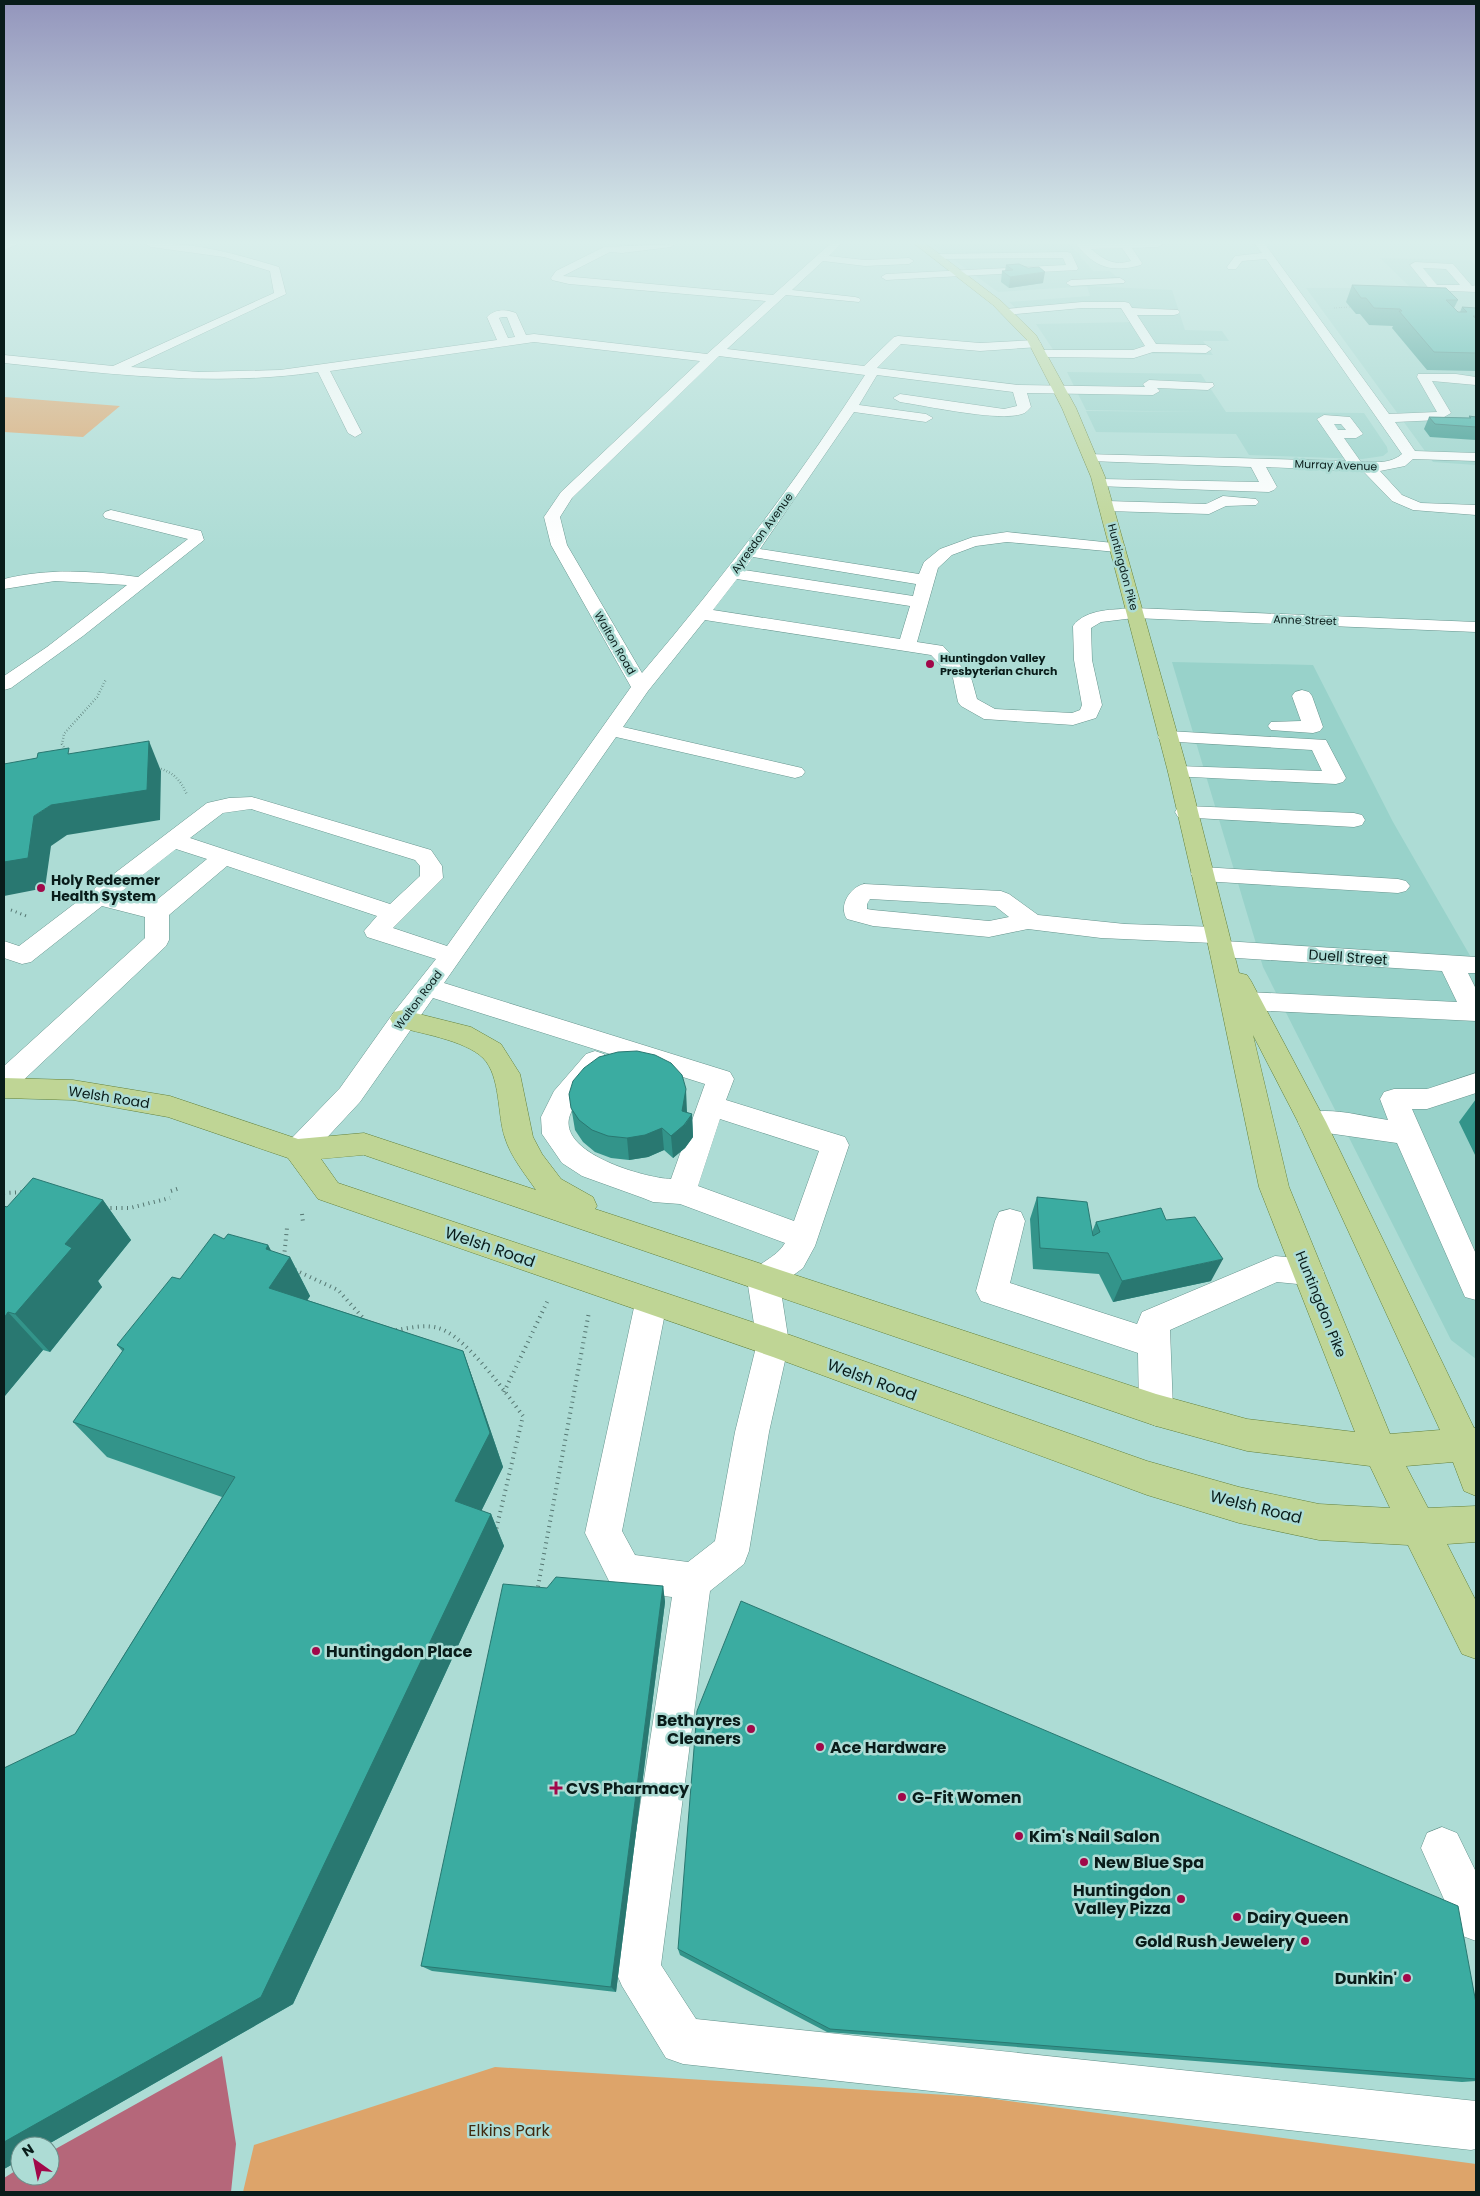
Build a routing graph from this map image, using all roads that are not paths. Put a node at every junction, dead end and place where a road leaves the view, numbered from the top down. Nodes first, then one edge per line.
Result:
1 (165, 346) edge
2 (473, 346) edge
3 (624, 346) edge
4 (724, 346) edge
5 (892, 346) edge
6 (974, 346) edge
7 (987, 346) edge
8 (1039, 346) edge
9 (1048, 346) edge
10 (1145, 346) edge
11 (1189, 346) edge
12 (1334, 346) edge
13 (1206, 349) dead end
14 (714, 355) junction
15 (4, 358) edge
16 (322, 368) junction
17 (113, 370) junction
18 (870, 372) junction
19 (1147, 378) junction
20 (1476, 381) edge
21 (1208, 386) dead end
22 (1019, 389) junction
23 (1059, 390) junction
24 (900, 398) dead end
25 (851, 408) junction
26 (1386, 418) junction
27 (944, 421) dead end
28 (354, 433) dead end
29 (1334, 434) dead end
30 (1173, 446) junction
31 (1410, 455) junction
32 (1090, 457) junction
33 (1476, 457) edge
34 (1121, 458) junction
35 (1181, 460) junction
36 (1225, 461) junction
37 (1256, 462) junction
38 (1362, 466) junction
39 (1101, 483) junction
40 (1271, 497) junction
41 (1107, 506) junction
42 (1476, 510) edge
43 (111, 516) dead end
44 (1118, 548) junction
45 (750, 552) junction
46 (734, 573) junction
47 (926, 580) junction
48 (140, 582) junction
49 (4, 584) edge
50 (920, 602) junction
51 (1134, 613) junction
52 (702, 614) junction
53 (1476, 627) edge
54 (907, 646) junction
55 (4, 684) edge
56 (641, 687) junction
57 (1302, 696) dead end
58 (1166, 729) junction
59 (611, 730) junction
60 (795, 772) dead end
61 (1178, 772) junction
62 (1186, 812) junction
63 (1354, 820) dead end
64 (173, 840) junction
65 (222, 858) junction
66 (1202, 874) junction
67 (1398, 886) dead end
68 (98, 898) junction
69 (157, 912) junction
70 (394, 914) junction
71 (1032, 922) junction
72 (1219, 942) junction
73 (4, 949) edge
74 (452, 956) junction
75 (1451, 964) junction
76 (1476, 965) edge
77 (428, 987) junction
78 (1248, 1001) junction
79 (1476, 1013) edge
80 (403, 1019) junction
81 (609, 1044) junction
82 (4, 1082) edge
83 (1476, 1083) edge
84 (4, 1088) edge
85 (711, 1106) junction
86 (1312, 1122) junction
87 (1407, 1134) junction
88 (298, 1150) junction
89 (681, 1192) junction
90 (1010, 1221) dead end
91 (620, 1229) junction
92 (804, 1237) junction
93 (1308, 1272) junction
94 (763, 1279) junction
95 (1476, 1287) edge
96 (651, 1303) junction
97 (772, 1343) junction
98 (1154, 1344) junction
99 (1156, 1410) junction
100 (1470, 1445) edge
101 (1380, 1451) junction
102 (1476, 1478) edge
103 (1476, 1524) edge
104 (1418, 1527) junction
105 (693, 1581) junction
106 (1476, 1640) edge
107 (1442, 1848) dead end
108 (1476, 1919) edge
109 (1476, 2125) edge

1 - 17 street
2 - 16 street
3 - 14 street
4 - 14 street, Walton Road
5 - 18 street, Ayresdon Avenue
6 - 7 street, Ayresdon Avenue
8 - 23 main road, Huntingdon Pike
9 - 19 street, Ayresdon Avenue
10 - 19 street
11 - 13 street
12 - 26 street
14 - 18 street
14 - 56 street, Walton Road
15 - 17 street
16 - 17 street
16 - 28 street
18 - 22 street
18 - 25 street, Ayresdon Avenue
19 - 21 street
19 - 23 street
20 - 26 street
22 - 23 street
22 - 24 street
23 - 32 main road, Huntingdon Pike
25 - 27 street
25 - 45 street, Ayresdon Avenue
26 - 31 street
29 - 38 street
30 - 34 street
30 - 35 street
30 - 36 street
31 - 33 street
31 - 38 street, Murray Avenue
32 - 34 street, Murray Avenue
32 - 39 main road, Huntingdon Pike
34 - 35 street, Murray Avenue
35 - 36 street, Murray Avenue
36 - 37 street, Murray Avenue
37 - 38 street, Murray Avenue
37 - 40 street
38 - 42 street
39 - 40 street
39 - 41 main road, Huntingdon Pike
40 - 41 street
41 - 44 main road, Huntingdon Pike
43 - 48 street
44 - 47 street
44 - 51 main road, Huntingdon Pike
45 - 46 street, Ayresdon Avenue
45 - 47 street
46 - 50 street
46 - 52 street, Ayresdon Avenue
47 - 50 street
48 - 49 street
48 - 55 street
50 - 54 street
51 - 53 street, Anne Street
51 - 54 street, Anne Street
51 - 58 main road, Huntingdon Pike
52 - 54 street
52 - 56 street, Ayresdon Avenue
56 - 59 street, Walton Road
57 - 58 street
58 - 61 main road, Huntingdon Pike
58 - 61 street
59 - 60 street
59 - 74 street, Walton Road
61 - 62 main road, Huntingdon Pike
62 - 63 street
62 - 66 main road, Huntingdon Pike
64 - 65 street
64 - 68 street
64 - 70 street
65 - 69 street
65 - 70 street
66 - 67 street
66 - 72 main road, Huntingdon Pike
68 - 69 street
68 - 73 street
69 - 82 street
70 - 74 street
71 - 71 street
71 - 72 street, Duell Street
72 - 75 street, Duell Street
72 - 78 main road, Huntingdon Pike
72 - 93 main road, Huntingdon Pike
74 - 77 street, Walton Road
75 - 76 street, Duell Street
75 - 79 street
77 - 80 street, Walton Road
77 - 81 street
78 - 79 street
78 - 86 main road, Huntingdon Pike
80 - 88 street, Walton Road
80 - 91 main road
81 - 85 street
81 - 89 street
83 - 87 street
84 - 88 main road, Welsh Road
85 - 89 street
85 - 92 street
86 - 87 street
86 - 100 main road, Huntingdon Pike
87 - 95 street
88 - 91 main road, Welsh Road
88 - 96 main road, Welsh Road
89 - 92 street
90 - 98 street
91 - 94 main road, Welsh Road
92 - 94 street
93 - 98 street
93 - 101 main road, Huntingdon Pike
94 - 97 street
94 - 99 main road, Welsh Road
96 - 97 main road, Welsh Road
96 - 105 street
97 - 104 main road, Welsh Road
97 - 105 street
98 - 99 street
99 - 101 main road, Welsh Road
100 - 101 main road, Welsh Road
100 - 102 main road, Huntingdon Pike
101 - 104 main road, Huntingdon Pike
103 - 104 main road, Welsh Road
104 - 106 main road, Huntingdon Pike
105 - 109 street
107 - 108 street

